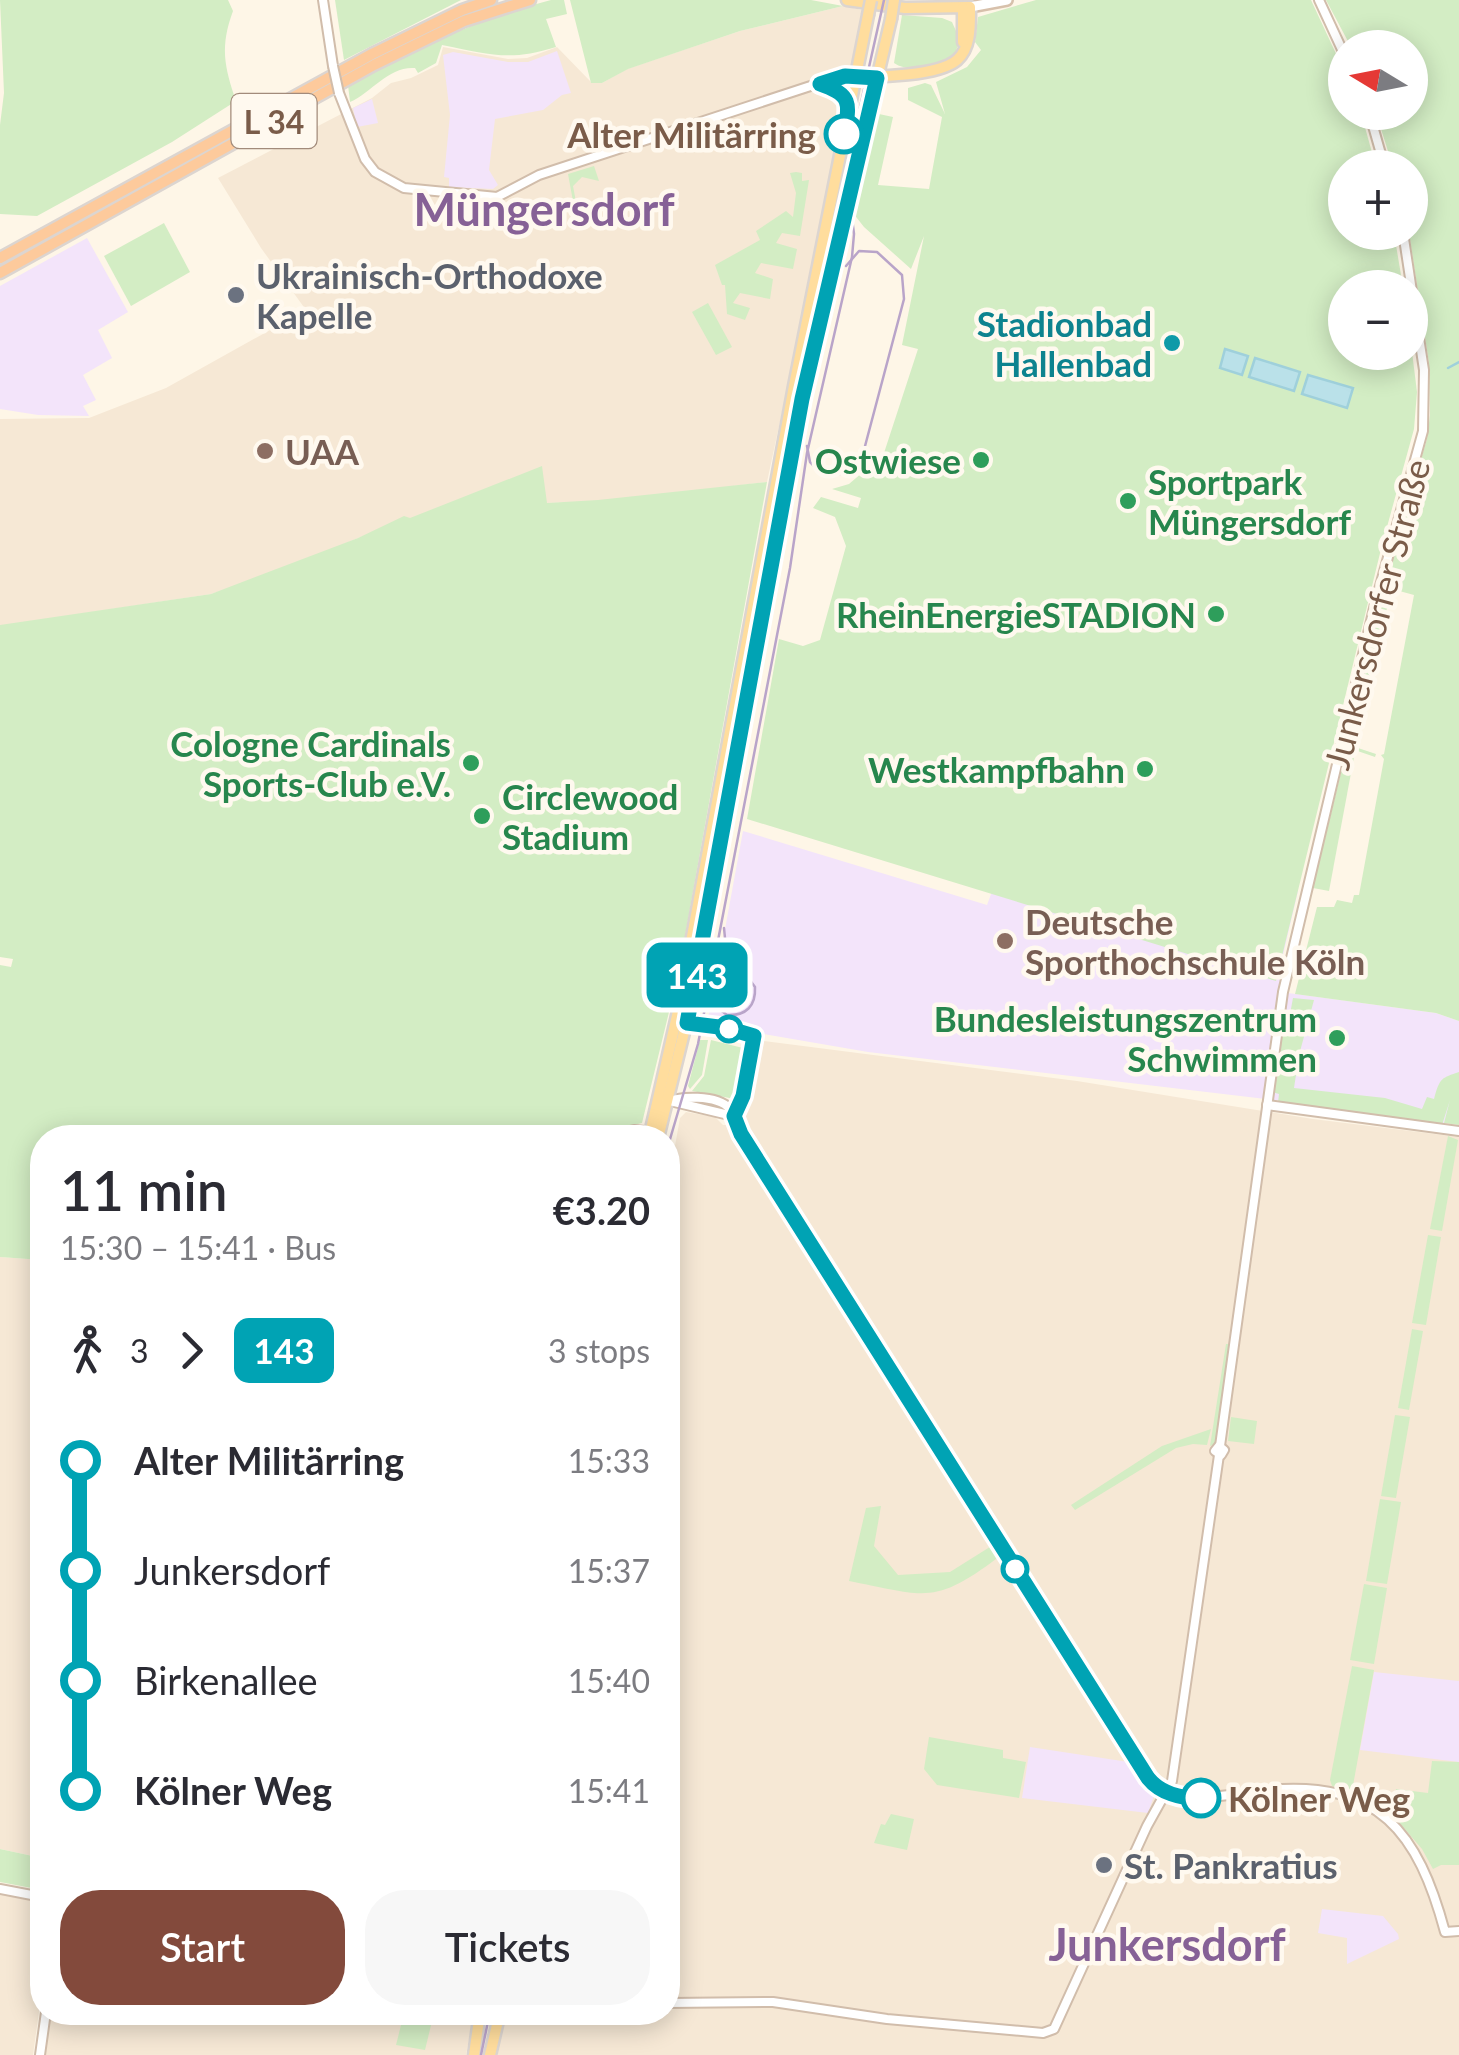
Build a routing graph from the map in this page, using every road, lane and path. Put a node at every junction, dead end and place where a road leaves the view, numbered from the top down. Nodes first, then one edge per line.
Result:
1 (491, 0) edge
2 (530, 0) edge
3 (847, 0) edge
4 (872, 0) edge
5 (894, 0) edge
6 (1008, 0) edge
7 (1319, 0) edge
8 (323, 1) edge
9 (967, 8) junction
10 (937, 10) junction
11 (962, 30) junction
12 (1333, 30) edge
13 (888, 31) junction
14 (964, 47) junction
15 (902, 73) junction
16 (855, 76) junction
17 (877, 78) junction
18 (820, 84) junction
19 (849, 109) junction
20 (27, 243) junction
21 (0, 249) edge
22 (1406, 250) edge
23 (0, 258) edge
24 (0, 274) edge
25 (665, 1085) junction
26 (688, 1097) junction
27 (667, 1100) junction
28 (1267, 1105) junction
29 (654, 1109) junction
30 (734, 1116) junction
31 (654, 1125) edge
32 (658, 1125) edge
33 (1459, 1131) edge
34 (1166, 1791) junction
35 (0, 1889) edge
36 (30, 1895) edge
37 (1459, 1931) edge
38 (680, 2002) edge
39 (44, 2025) edge
40 (478, 2025) edge
41 (497, 2025) edge
42 (40, 2055) edge
43 (474, 2055) edge
44 (490, 2055) edge

1 - 20 highway, L 34
2 - 24 highway, L 34
3 - 10 main road
4 - 16 main road, bridge
5 - 13 main road, bridge
6 - 9 main road
7 - 12 street
8 - 18 street, bridge
9 - 10 main road
9 - 11 main road
9 - 14 main road
10 - 11 main road
11 - 14 main road
13 - 15 main road
13 - 17 main road
14 - 15 main road
15 - 17 main road
16 - 17 main road
16 - 18 street
16 - 19 main road
17 - 25 main road
18 - 19 street
19 - 25 main road
20 - 21 highway, L 34
20 - 23 highway, L 34
22 - 28 street, Junkersdorfer Straße
25 - 26 street
25 - 27 main road
25 - 29 main road
26 - 27 street
26 - 30 street
27 - 29 street
27 - 30 street
27 - 32 main road
28 - 33 street
28 - 34 street
29 - 31 main road
30 - 34 street
34 - 37 street
34 - 38 street
35 - 36 street
39 - 42 street
40 - 43 main road
41 - 44 main road

